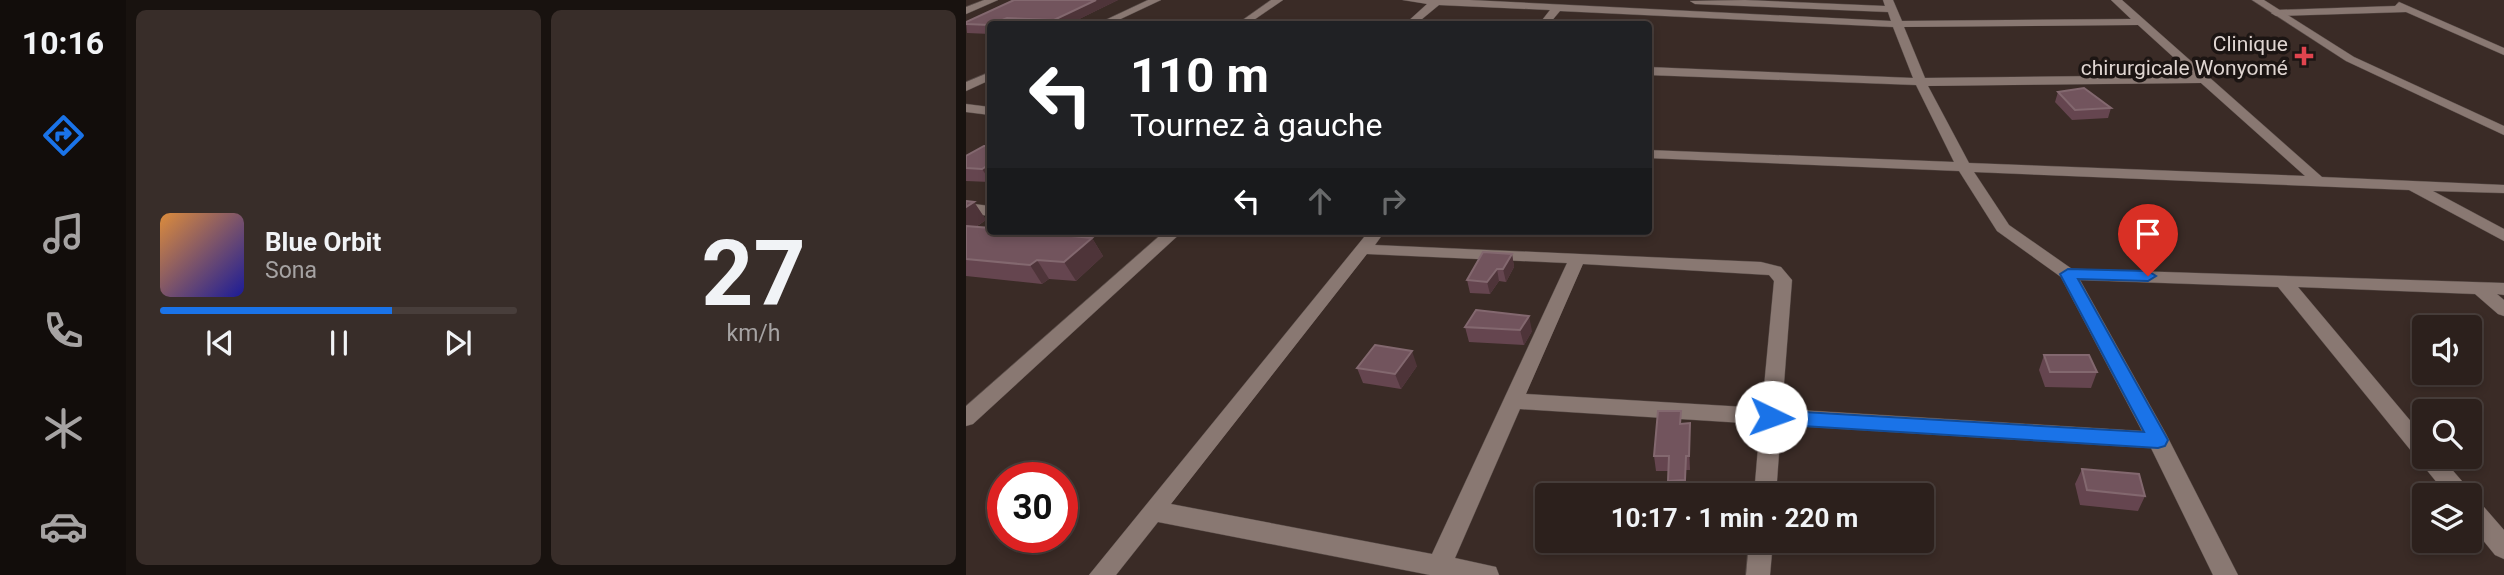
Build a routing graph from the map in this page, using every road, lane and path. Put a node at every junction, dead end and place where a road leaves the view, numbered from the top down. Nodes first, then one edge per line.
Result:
1 (993, 0) edge
2 (1156, 0) edge
3 (1278, 0) edge
4 (1408, 0) edge
5 (1695, 0) edge
6 (2116, 0) edge
7 (2257, 0) edge
8 (2389, 0) edge
9 (1437, 1) edge
10 (1890, 4) edge
11 (1558, 7) junction
12 (2408, 9) junction
13 (966, 11) edge
14 (2276, 13) junction
15 (1693, 15) junction
16 (1109, 21) edge
17 (1246, 21) edge
18 (1414, 21) edge
19 (1546, 21) edge
20 (2141, 22) junction
21 (1897, 24) junction
22 (2504, 52) edge
23 (1652, 71) edge
24 (987, 77) edge
25 (2206, 79) junction
26 (1921, 82) junction
27 (966, 87) edge
28 (966, 108) edge
29 (987, 111) edge
30 (2504, 131) edge
31 (1652, 154) edge
32 (1963, 166) junction
33 (2316, 179) junction
34 (2411, 185) junction
35 (2504, 189) edge
36 (966, 208) edge
37 (987, 211) edge
38 (1165, 235) edge
39 (1374, 235) edge
40 (2504, 236) edge
41 (1362, 249) junction
42 (1576, 261) junction
43 (2068, 274) junction
44 (2282, 280) junction
45 (2479, 288) junction
46 (2504, 289) edge
47 (2504, 310) edge
48 (1514, 401) junction
49 (1771, 417) junction
50 (966, 418) edge
51 (2412, 437) edge
52 (2158, 440) junction
53 (2438, 469) edge
54 (1766, 483) edge
55 (2450, 483) edge
56 (1154, 510) junction
57 (2482, 522) edge
58 (2504, 548) edge
59 (1760, 553) edge
60 (1439, 566) junction
61 (1101, 575) edge
62 (1487, 575) edge
63 (1758, 575) edge
64 (2226, 575) edge

1 - 13 street
2 - 16 street
3 - 17 street
4 - 9 street
5 - 10 street
5 - 15 street
6 - 20 street
7 - 14 street
8 - 12 street
9 - 11 street
9 - 18 street
10 - 21 street
11 - 15 street
11 - 19 street
12 - 14 street
12 - 22 street
14 - 30 street
15 - 21 street
20 - 21 street
20 - 25 street
21 - 26 street
23 - 26 street
24 - 27 street
25 - 26 street
25 - 33 street
26 - 32 street
28 - 29 street
31 - 32 street
32 - 33 street
32 - 43 street
33 - 34 street
34 - 35 street
34 - 40 street
36 - 37 street
38 - 50 street
39 - 41 street
41 - 42 street
41 - 56 street
42 - 48 street
42 - 49 street
43 - 44 street
43 - 52 street
44 - 45 street
44 - 51 street
45 - 46 street
45 - 47 street
48 - 49 street
48 - 60 street
49 - 52 street
49 - 54 street
52 - 64 street
53 - 55 street
56 - 60 street
56 - 61 street
57 - 58 street
59 - 63 street
60 - 62 street

